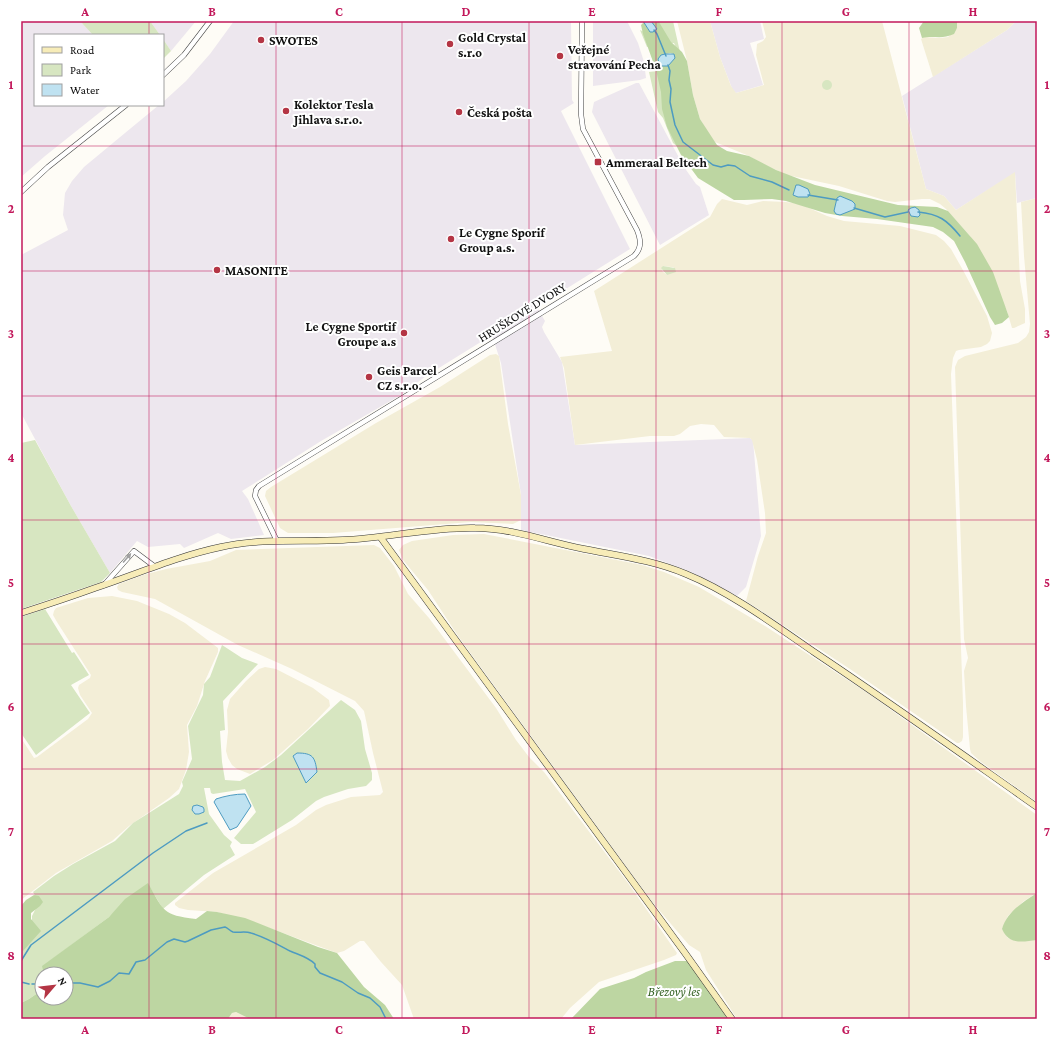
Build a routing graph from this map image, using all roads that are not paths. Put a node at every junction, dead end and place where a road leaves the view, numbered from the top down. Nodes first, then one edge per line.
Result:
1 (210, 21) edge
2 (582, 21) edge
3 (164, 74) edge
4 (125, 106) edge
5 (21, 192) edge
6 (381, 538) junction
7 (277, 541) junction
8 (154, 566) junction
9 (104, 585) junction
10 (21, 613) edge
11 (1037, 807) edge
12 (732, 1019) edge

1 - 3 street
2 - 7 street, HRUŠKOVÉ DVORY
4 - 5 street
6 - 7 street
6 - 11 street
6 - 12 street
7 - 8 street
8 - 9 street
9 -> 8 street
9 - 10 street

